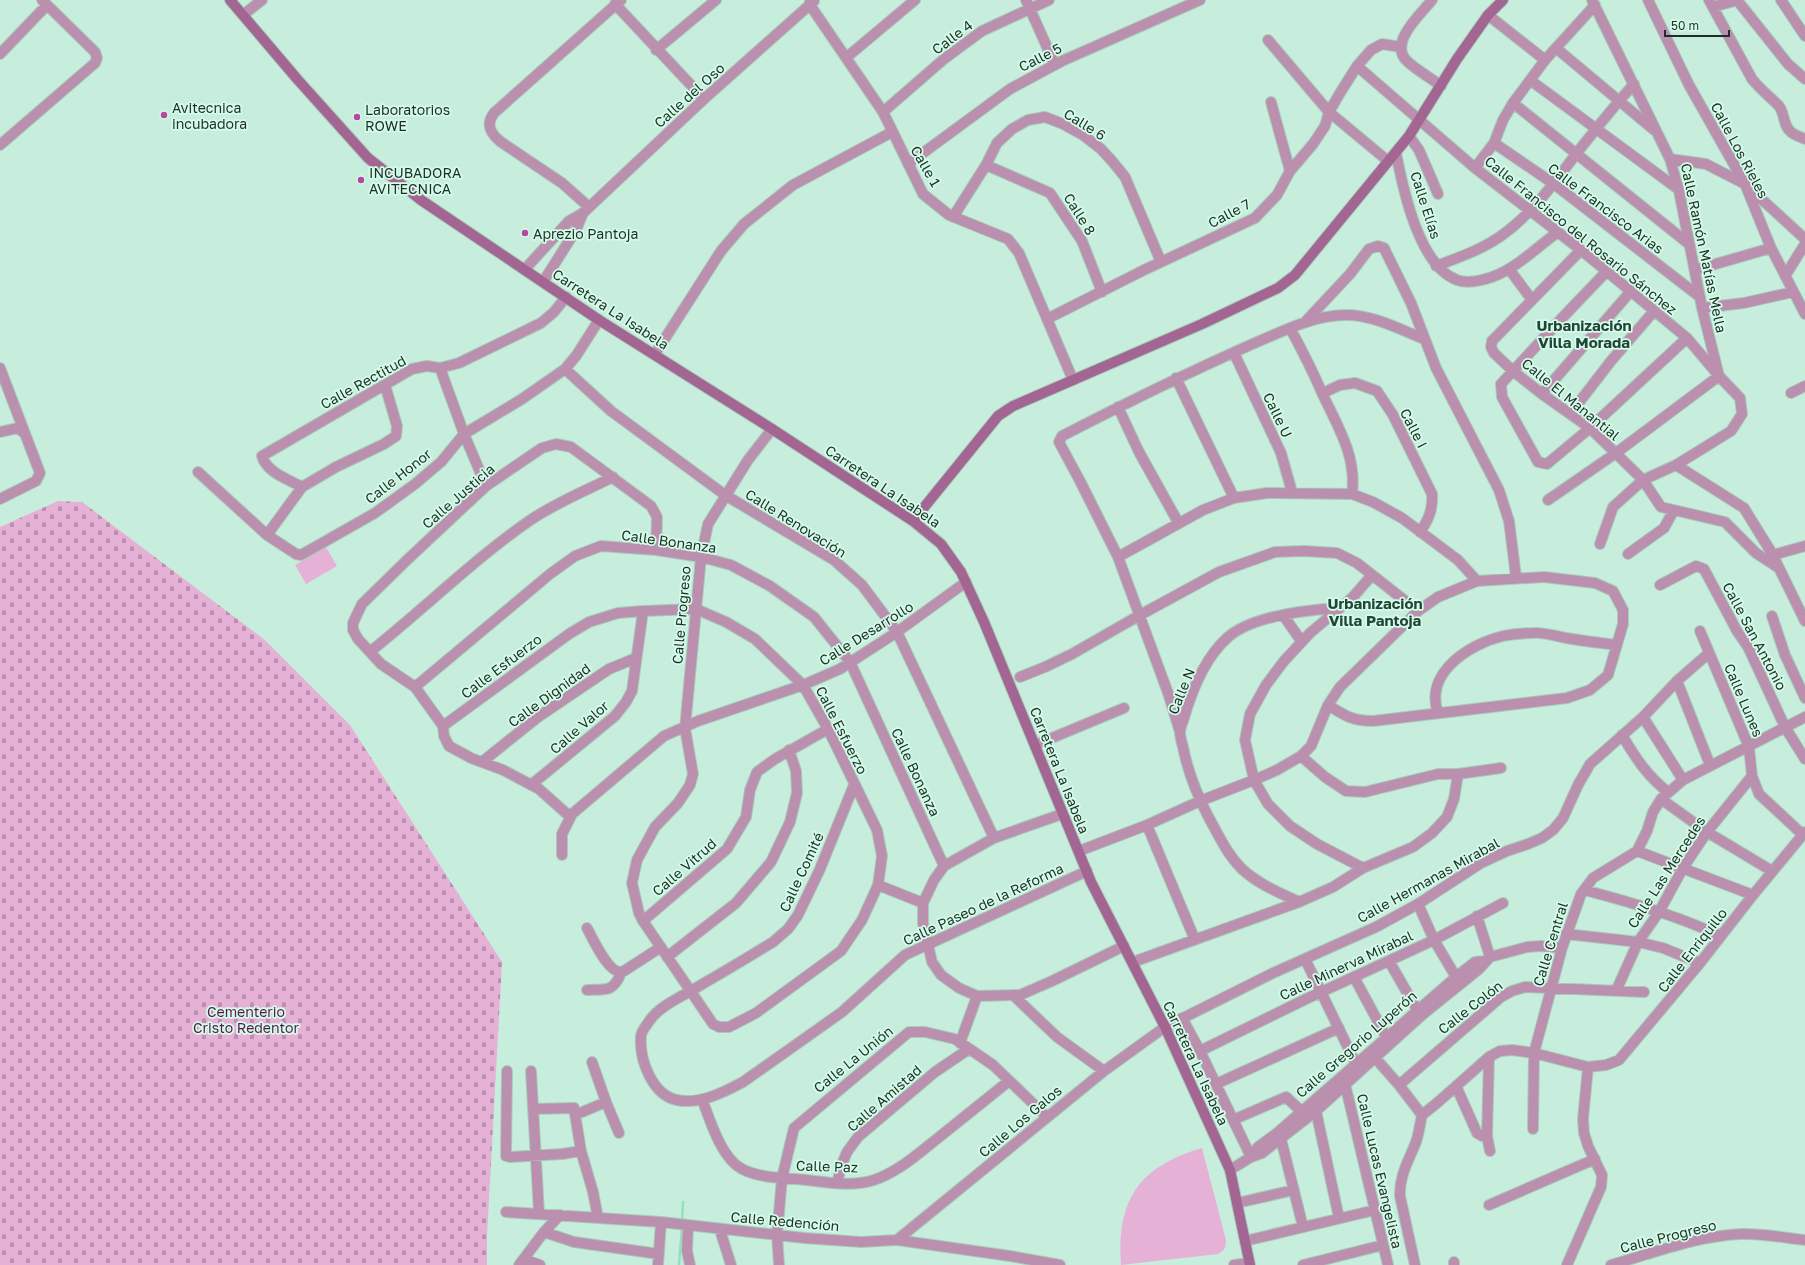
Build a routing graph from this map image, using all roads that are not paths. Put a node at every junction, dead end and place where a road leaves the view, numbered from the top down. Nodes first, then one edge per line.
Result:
1 (230, 0) edge
2 (262, 0) edge
3 (716, 0) edge
4 (915, 0) edge
5 (1049, 0) edge
6 (1200, 0) edge
7 (1432, 0) edge
8 (1503, 0) edge
9 (1648, 0) edge
10 (1737, 0) edge
11 (1781, 0) edge
12 (45, 2) edge
13 (618, 2) edge
14 (812, 2) edge
15 (1593, 3) edge
16 (1711, 4) edge
17 (1028, 5) edge
18 (1488, 14) junction
19 (243, 15) junction
20 (1805, 36) edge
21 (1268, 40) dead end
22 (1401, 47) junction
23 (1556, 48) junction
24 (656, 50) junction
25 (1, 51) edge
26 (847, 57) junction
27 (1544, 60) junction
28 (1054, 65) junction
29 (1357, 66) junction
30 (1805, 79) edge
31 (1530, 80) junction
32 (1634, 84) junction
33 (1441, 86) junction
34 (704, 99) junction
35 (1619, 101) junction
36 (1271, 102) dead end
37 (1513, 103) junction
38 (883, 112) junction
39 (1329, 112) junction
40 (1419, 121) junction
41 (1597, 127) junction
42 (892, 132) junction
43 (1656, 132) junction
44 (1409, 136) junction
45 (1805, 139) edge
46 (1494, 143) junction
47 (0, 145) edge
48 (1396, 153) junction
49 (1576, 154) junction
50 (1670, 159) junction
51 (1388, 161) junction
52 (908, 164) junction
53 (986, 165) junction
54 (1475, 168) junction
55 (1290, 171) junction
56 (1554, 184) junction
57 (1745, 184) junction
58 (1678, 188) junction
59 (1438, 194) dead end
60 (586, 210) junction
61 (1530, 211) junction
62 (953, 217) junction
63 (1558, 232) junction
64 (1805, 239) edge
65 (1690, 244) junction
66 (1805, 244) edge
67 (1771, 248) junction
68 (1581, 250) junction
69 (1162, 262) junction
70 (1436, 266) junction
71 (525, 269) junction
72 (1509, 269) junction
73 (1695, 270) junction
74 (1607, 271) junction
75 (1785, 276) junction
76 (543, 282) junction
77 (1631, 291) junction
78 (1102, 292) junction
79 (1793, 292) junction
80 (566, 297) junction
81 (1700, 297) junction
82 (1532, 300) junction
83 (1702, 308) junction
84 (1654, 311) junction
85 (1805, 314) edge
86 (1047, 319) junction
87 (599, 320) junction
88 (1306, 321) junction
89 (1290, 328) junction
90 (1424, 338) junction
91 (1687, 338) junction
92 (1234, 353) junction
93 (655, 354) junction
94 (0, 368) edge
95 (440, 368) junction
96 (565, 369) junction
97 (1513, 371) junction
98 (1719, 376) junction
99 (1176, 378) junction
100 (1073, 380) junction
101 (385, 385) junction
102 (1805, 386) edge
103 (1323, 393) junction
104 (1791, 393) dead end
105 (1542, 394) junction
106 (1118, 407) junction
107 (1570, 414) junction
108 (1590, 428) junction
109 (772, 429) junction
110 (0, 432) edge
111 (25, 434) junction
112 (464, 434) junction
113 (1616, 453) junction
114 (1676, 465) junction
115 (198, 472) dead end
116 (613, 477) junction
117 (1643, 480) junction
118 (486, 486) junction
119 (302, 487) junction
120 (1292, 492) junction
121 (1352, 494) junction
122 (725, 495) junction
123 (1234, 498) junction
124 (0, 499) edge
125 (1548, 500) dead end
126 (1674, 510) junction
127 (913, 521) junction
128 (1178, 522) junction
129 (1420, 532) junction
130 (266, 535) junction
131 (1600, 544) dead end
132 (1805, 546) edge
133 (656, 550) junction
134 (1628, 554) dead end
135 (1773, 555) junction
136 (701, 557) junction
137 (1118, 557) junction
138 (1779, 568) junction
139 (1372, 575) junction
140 (1516, 577) junction
141 (1477, 581) junction
142 (966, 582) junction
143 (1660, 585) dead end
144 (1801, 605) edge
145 (1339, 608) junction
146 (696, 609) junction
147 (643, 611) junction
148 (1418, 611) junction
149 (1140, 615) junction
150 (1283, 615) junction
151 (1772, 616) dead end
152 (1805, 621) edge
153 (1700, 630) dead end
154 (897, 632) junction
155 (1302, 642) junction
156 (1617, 645) junction
157 (371, 651) junction
158 (1709, 653) junction
159 (636, 658) junction
160 (850, 662) junction
161 (1020, 677) dead end
162 (1677, 681) junction
163 (803, 685) junction
164 (415, 686) junction
165 (1805, 698) edge
166 (1328, 706) junction
167 (1124, 708) dead end
168 (1438, 713) junction
169 (1643, 717) junction
170 (1805, 717) edge
171 (443, 726) junction
172 (1785, 727) junction
173 (685, 728) junction
174 (828, 729) junction
175 (1180, 732) junction
176 (1622, 735) junction
177 (1035, 745) junction
178 (1749, 747) junction
179 (789, 750) junction
180 (1301, 756) junction
181 (1805, 759) edge
182 (482, 762) junction
183 (1710, 765) junction
184 (1500, 768) dead end
185 (1458, 774) junction
186 (1752, 776) junction
187 (1254, 780) junction
188 (1683, 780) junction
189 (531, 785) junction
190 (854, 785) junction
191 (1665, 796) junction
192 (1200, 801) junction
193 (572, 814) junction
194 (1062, 814) junction
195 (1147, 825) junction
196 (1707, 832) junction
197 (1804, 833) edge
198 (994, 838) junction
199 (1079, 851) junction
200 (1637, 851) junction
201 (562, 855) dead end
202 (944, 866) junction
203 (1363, 868) junction
204 (1683, 868) junction
205 (1087, 871) junction
206 (1772, 871) junction
207 (878, 885) junction
208 (1584, 890) junction
209 (1753, 895) junction
210 (1299, 902) junction
211 (923, 903) junction
212 (1503, 903) dead end
213 (1418, 904) junction
214 (1659, 912) junction
215 (1477, 916) junction
216 (643, 921) junction
217 (587, 928) dead end
218 (1566, 934) junction
219 (1721, 936) junction
220 (1196, 940) junction
221 (1434, 940) junction
222 (1638, 942) junction
223 (927, 944) junction
224 (1124, 946) junction
225 (661, 947) junction
226 (1562, 948) junction
227 (667, 957) junction
228 (1305, 959) junction
229 (1488, 959) junction
230 (1389, 961) junction
231 (1133, 962) junction
232 (1700, 963) junction
233 (621, 973) junction
234 (1354, 977) junction
235 (1456, 977) junction
236 (1551, 988) junction
237 (587, 990) dead end
238 (691, 991) junction
239 (1616, 991) junction
240 (1322, 992) junction
241 (1644, 992) dead end
242 (1013, 995) junction
243 (977, 996) junction
244 (1419, 1012) junction
245 (1182, 1018) junction
246 (719, 1027) joint
247 (1165, 1027) junction
248 (1339, 1028) junction
249 (1388, 1040) junction
250 (960, 1043) junction
251 (969, 1049) junction
252 (1200, 1051) junction
253 (1534, 1053) junction
254 (1373, 1055) junction
255 (1489, 1057) junction
256 (592, 1062) dead end
257 (1356, 1064) junction
258 (1588, 1067) junction
259 (1104, 1070) junction
260 (506, 1071) dead end
261 (531, 1071) dead end
262 (1009, 1081) junction
263 (1216, 1084) junction
264 (1345, 1084) junction
265 (1399, 1084) junction
266 (1456, 1086) junction
267 (702, 1099) junction
268 (606, 1102) junction
269 (533, 1109) junction
270 (1301, 1111) junction
271 (1316, 1111) junction
272 (575, 1115) junction
273 (1422, 1115) junction
274 (1046, 1118) junction
275 (1233, 1120) junction
276 (1533, 1128) dead end
277 (619, 1133) dead end
278 (1487, 1136) junction
279 (1282, 1138) junction
280 (581, 1151) junction
281 (1490, 1151) dead end
282 (536, 1157) junction
283 (1251, 1157) junction
284 (1594, 1159) junction
285 (1230, 1170) junction
286 (782, 1178) junction
287 (837, 1183) junction
288 (1294, 1190) junction
289 (1237, 1203) junction
290 (1489, 1205) dead end
291 (1375, 1210) junction
292 (506, 1212) dead end
293 (539, 1213) junction
294 (560, 1215) junction
295 (598, 1218) junction
296 (1339, 1218) junction
297 (666, 1223) junction
298 (686, 1225) junction
299 (1303, 1227) junction
300 (720, 1230) junction
301 (544, 1232) junction
302 (777, 1235) junction
303 (897, 1240) junction
304 (1805, 1240) edge
305 (1245, 1241) junction
306 (1384, 1245) junction
307 (659, 1254) junction
308 (522, 1262) edge
309 (1250, 1264) edge
310 (540, 1265) edge
311 (658, 1265) edge
312 (690, 1265) edge
313 (731, 1265) edge
314 (779, 1265) edge
315 (1060, 1265) edge
316 (1234, 1265) edge
317 (1303, 1265) edge
318 (1388, 1265) edge
319 (1415, 1265) edge
320 (1567, 1265) edge
321 (1611, 1265) edge

1 - 19 main road, Carretera La Isabela
2 - 19 street
3 - 24 street
4 - 26 street
5 - 17 street, Calle 4
6 - 28 street, Calle 5
7 - 22 street
8 - 18 main road
9 - 57 street, Calle Los Rieles
10 - 16 street
10 - 30 street
11 - 20 street
12 - 25 street
12 - 47 street
13 - 24 street
13 - 60 street
14 - 26 street, Calle 1
14 - 34 street, Calle del Oso
15 - 23 street
15 - 32 street, Calle Ramón Matías Mella
16 - 45 street
17 - 28 street
17 - 38 street, Calle 4
18 - 27 street
18 - 33 main road
19 - 71 main road, Carretera La Isabela
21 - 39 street
22 - 29 street, Calle 7
22 - 33 street
23 - 27 street
23 - 35 street
24 - 34 street
26 - 38 street, Calle 1
27 - 31 street
28 - 52 street, Calle 5
29 - 39 street, Calle 7
29 - 40 street, Calle Francisco del Rosario Sánchez
31 - 37 street
31 - 41 street
32 - 35 street
32 - 43 street, Calle Ramón Matías Mella
33 - 40 main road
34 - 60 street, Calle del Oso
35 - 41 street
35 - 43 street
36 - 55 street
37 - 46 street
37 - 49 street
38 - 42 street, Calle 1
39 - 51 street
39 - 55 street, Calle 7
40 - 44 main road
40 - 54 street, Calle Francisco del Rosario Sánchez
41 - 49 street
41 - 58 street
42 - 52 street, Calle 1
42 - 93 street
43 - 50 street, Calle Ramón Matías Mella
44 - 48 main road
44 - 59 street
46 - 54 street
46 - 56 street, Calle Francisco Arias
48 - 51 main road
48 - 70 street, Calle Elías
49 - 56 street
49 - 65 street
50 - 57 street
50 - 58 street, Calle Ramón Matías Mella
51 - 100 main road
52 - 62 street, Calle 1
53 - 62 street, Calle 6
53 - 69 street, Calle 6
53 - 78 street, Calle 8
54 - 61 street, Calle Francisco del Rosario Sánchez
55 - 69 street, Calle 7
56 - 61 street
56 - 81 street, Calle Francisco Arias
57 - 64 street
57 - 67 street, Calle Los Rieles
58 - 65 street, Calle Ramón Matías Mella
60 - 71 street, Calle del Oso
60 - 76 street, Calle del Oso
61 - 63 street, Calle Francisco del Rosario Sánchez
61 - 70 street
62 - 86 street, Calle 1
63 - 68 street, Calle Francisco del Rosario Sánchez
63 - 72 street, Calle Elías
65 - 73 street, Calle Ramón Matías Mella
66 - 75 street
67 - 73 street
67 - 75 street, Calle Los Rieles
68 - 74 street, Calle Francisco del Rosario Sánchez
68 - 82 street
69 - 78 street, Calle 7
70 - 72 street, Calle Elías
71 - 76 main road, Carretera La Isabela
72 - 82 street
73 - 81 street, Calle Ramón Matías Mella
74 - 77 street, Calle Francisco del Rosario Sánchez
74 - 97 street
75 - 79 street, Calle Los Rieles
76 - 80 main road, Carretera La Isabela
77 - 84 street, Calle Francisco del Rosario Sánchez
77 - 105 street
78 - 86 street, Calle 7
79 - 83 street
79 - 85 street, Calle Los Rieles
80 - 87 main road, Carretera La Isabela
80 - 95 street, Calle Rectitud
81 - 83 street, Calle Ramón Matías Mella
82 - 97 street, Calle El Manantial
83 - 98 street, Calle Ramón Matías Mella
84 - 91 street, Calle Francisco del Rosario Sánchez
84 - 107 street
86 - 100 street, Calle 1
87 - 93 main road, Carretera La Isabela
87 - 96 street, Calle Honor
88 - 89 street
88 - 90 street
88 - 90 street
89 - 92 street
89 - 103 street
90 - 140 street
91 - 98 street, Calle Francisco del Rosario Sánchez
91 - 108 street
92 - 99 street
92 - 120 street, Calle U
93 - 109 main road, Carretera La Isabela
94 - 111 street
95 - 101 street, Calle Rectitud
95 - 112 street
96 - 112 street, Calle Honor
96 - 122 street, Calle Renovación
97 - 105 street, Calle El Manantial
97 - 108 street
98 - 113 street
98 - 114 street, Calle Ramón Matías Mella
99 - 106 street
99 - 123 street
100 - 127 main road
101 - 119 street
101 - 119 street, Calle Rectitud
102 - 104 street
103 - 121 street
103 - 129 street, Calle I
105 - 107 street, Calle El Manantial
106 - 128 street
106 - 137 street
107 - 108 street, Calle El Manantial
108 - 113 street, Calle El Manantial
109 - 122 street, Calle Progreso
109 - 127 main road, Carretera La Isabela
110 - 111 street
111 - 124 street
112 - 118 street
112 - 130 street, Calle Honor
113 - 117 street, Calle El Manantial
113 - 125 street
114 - 117 street
114 - 135 street
115 - 130 street, Calle Honor
116 - 118 street, Calle Justicia
116 - 133 street, Calle Justicia
116 - 157 street
117 - 126 street, Calle El Manantial
117 - 131 street
118 - 157 street, Calle Justicia
119 - 130 street
120 - 121 street
120 - 123 street
121 - 129 street
122 - 136 street, Calle Progreso
122 - 154 street, Calle Renovación
123 - 128 street
126 - 134 street
126 - 138 street, Calle El Manantial
127 - 142 main road, Carretera La Isabela
128 - 137 street
129 - 141 street
132 - 135 street
133 - 136 street, Calle Bonanza
133 - 164 street, Calle Bonanza
135 - 138 street
136 - 146 street, Calle Progreso
136 - 160 street, Calle Bonanza
137 - 149 street
138 - 144 street
139 - 145 street
139 - 148 street
139 - 149 street
140 - 141 street
140 - 156 street
141 - 148 street
142 - 154 street, Calle Desarrollo
142 - 177 main road, Carretera La Isabela
143 - 172 street, Calle San Antonio
144 - 152 street
145 - 150 street, Calle N
145 - 155 street
146 - 147 street, Calle Esfuerzo
146 - 163 street, Calle Esfuerzo
146 - 173 street, Calle Progreso
147 - 159 street, Calle Valor
147 - 171 street, Calle Esfuerzo
148 - 166 street
149 - 161 street
149 - 175 street
150 - 155 street
150 - 175 street, Calle N
151 - 165 street
153 - 158 street, Calle Lunes
154 - 160 street, Calle Desarrollo
154 - 198 street, Calle Renovación
155 - 187 street
156 - 168 street
156 - 168 street
157 - 164 street
158 - 162 street, Calle Hermanas Mirabal
158 - 178 street, Calle Lunes
159 - 182 street, Calle Dignidad
159 - 189 street, Calle Valor
160 - 163 street, Calle Desarrollo
160 - 202 street, Calle Bonanza
162 - 169 street, Calle Hermanas Mirabal
162 - 183 street
163 - 173 street, Calle Desarrollo
163 - 174 street, Calle Esfuerzo
164 - 171 street
166 - 168 street
166 - 180 street
167 - 177 street
169 - 176 street, Calle Hermanas Mirabal
169 - 188 street
170 - 172 street
171 - 182 street
172 - 178 street
172 - 181 street, Calle San Antonio
173 - 193 street, Calle Desarrollo
173 - 216 street, Calle Progreso
174 - 179 street, Calle Vitrud
174 - 190 street, Calle Esfuerzo
175 - 192 street, Calle N
176 - 191 street
176 - 213 street, Calle Hermanas Mirabal
177 - 194 main road, Carretera La Isabela
178 - 183 street
178 - 186 street, Calle Lunes
179 - 216 street, Calle Vitrud
179 - 227 street
180 - 185 street
180 - 187 street
182 - 189 street
183 - 188 street
184 - 185 street
185 - 203 street
186 - 196 street, Calle Las Mercedes
186 - 197 street, Calle Lunes
187 - 192 street
187 - 203 street
188 - 191 street
189 - 193 street
190 - 207 street, Calle Esfuerzo
190 - 238 street, Calle Comité
191 - 196 street
191 - 200 street
192 - 195 street
192 - 210 street, Calle N
193 - 201 street
194 - 198 street
194 - 199 main road, Carretera La Isabela
195 - 199 street
195 - 220 street
196 - 204 street, Calle Las Mercedes
196 - 206 street
197 - 206 street, Calle Enriquillo
198 - 202 street
199 - 205 main road, Carretera La Isabela
200 - 204 street
200 - 208 street, Calle Central
202 - 211 street
203 - 210 street
204 - 209 street
204 - 214 street, Calle Las Mercedes
205 - 223 street, Calle Paseo de la Reforma
205 - 224 main road, Carretera La Isabela
206 - 209 street, Calle Enriquillo
207 - 211 street
207 - 246 street, Calle Esfuerzo
208 - 214 street
208 - 218 street, Calle Central
209 - 219 street, Calle Enriquillo
210 - 220 street
211 - 223 street
212 - 215 street, Calle Minerva Mirabal
213 - 221 street
213 - 228 street, Calle Hermanas Mirabal
214 - 219 street
214 - 222 street, Calle Las Mercedes
215 - 221 street, Calle Minerva Mirabal
215 - 229 street
216 - 225 street, Calle Progreso
217 - 233 street
218 - 222 street
218 - 226 street, Calle Central
219 - 232 street, Calle Enriquillo
220 - 231 street
221 - 230 street, Calle Minerva Mirabal
221 - 235 street
222 - 232 street
222 - 239 street, Calle Las Mercedes
223 - 243 street
223 - 267 street, Calle Paseo de la Reforma
224 - 231 main road, Carretera La Isabela
224 - 242 street
225 - 227 street, Calle Progreso
225 - 233 street
226 - 229 street, Calle Gregorio Luperón
226 - 236 street, Calle Central
227 - 238 street, Calle Progreso
228 - 240 street
228 - 245 street, Calle Hermanas Mirabal
229 - 235 street, Calle Gregorio Luperón
229 - 244 street, Calle Gregorio Luperón
230 - 234 street, Calle Minerva Mirabal
230 - 244 street
231 - 247 main road, Carretera La Isabela
232 - 258 street, Calle Enriquillo
233 - 237 street
234 - 240 street, Calle Minerva Mirabal
234 - 249 street
235 - 244 street, Calle Gregorio Luperón
236 - 239 street, Calle Colón
236 - 253 street, Calle Central
236 - 265 street, Calle Colón
238 - 246 street, Calle Progreso
238 - 267 street, Calle Paseo de la Reforma
239 - 241 street, Calle Colón
240 - 248 street
240 - 252 street, Calle Minerva Mirabal
242 - 243 street
242 - 259 street
243 - 250 street
244 - 249 street, Calle Gregorio Luperón
245 - 247 street, Calle Hermanas Mirabal
245 - 252 street
247 - 259 street, Calle Los Galos
247 - 285 main road, Carretera La Isabela
248 - 257 street
248 - 263 street
249 - 254 street, Calle Gregorio Luperón
250 - 251 street, Calle La Unión
250 - 286 street, Calle La Unión
251 - 262 street, Calle La Unión
251 - 287 street, Calle Amistad
252 - 263 street
253 - 255 street
253 - 258 street
253 - 276 street, Calle Central
254 - 257 street, Calle Gregorio Luperón
254 - 264 street, Calle Gregorio Luperón
254 - 265 street
255 - 266 street
255 - 278 street
256 - 268 street
257 - 270 street, Calle Gregorio Luperón
258 - 284 street
259 - 274 street, Calle Los Galos
260 - 282 street
261 - 269 street
262 - 274 street, Calle La Unión
262 - 287 street, Calle Paz
263 - 275 street
264 - 271 street, Calle Gregorio Luperón
264 - 291 street, Calle Lucas Evangelista
265 - 273 street
266 - 273 street
266 - 278 street
267 - 286 street, Calle Paz
268 - 272 street
268 - 277 street
269 - 272 street
269 - 282 street
270 - 275 street
270 - 283 street, Calle Gregorio Luperón
271 - 279 street, Calle Gregorio Luperón
271 - 296 street
272 - 280 street
273 - 319 street
274 - 303 street, Calle Los Galos
275 - 283 street
278 - 281 street
279 - 283 street, Calle Gregorio Luperón
279 - 288 street
280 - 282 street
280 - 295 street
282 - 293 street
283 - 285 street, Calle Gregorio Luperón
284 - 290 street
284 - 320 street
285 - 289 main road, Carretera La Isabela
286 - 287 street, Calle Paz
286 - 302 street, Calle La Unión
288 - 289 street
288 - 299 street
289 - 305 main road, Carretera La Isabela
291 - 296 street
291 - 306 street, Calle Lucas Evangelista
292 - 293 street, Calle Redención
293 - 294 street, Calle Redención
294 - 295 street, Calle Redención
294 - 301 street
295 - 297 street, Calle Redención
296 - 299 street
297 - 298 street, Calle Redención
297 - 307 street
298 - 300 street, Calle Redención
298 - 312 street
299 - 305 street
300 - 302 street, Calle Redención
300 - 313 street
301 - 307 street
301 - 308 street
302 - 303 street, Calle Redención
302 - 314 street, Calle La Unión
303 - 315 street, Calle Redención
304 - 321 street, Calle Progreso
305 - 309 main road, Carretera La Isabela
306 - 317 street
306 - 318 street, Calle Lucas Evangelista
307 - 311 street
308 - 310 street
309 - 316 street

